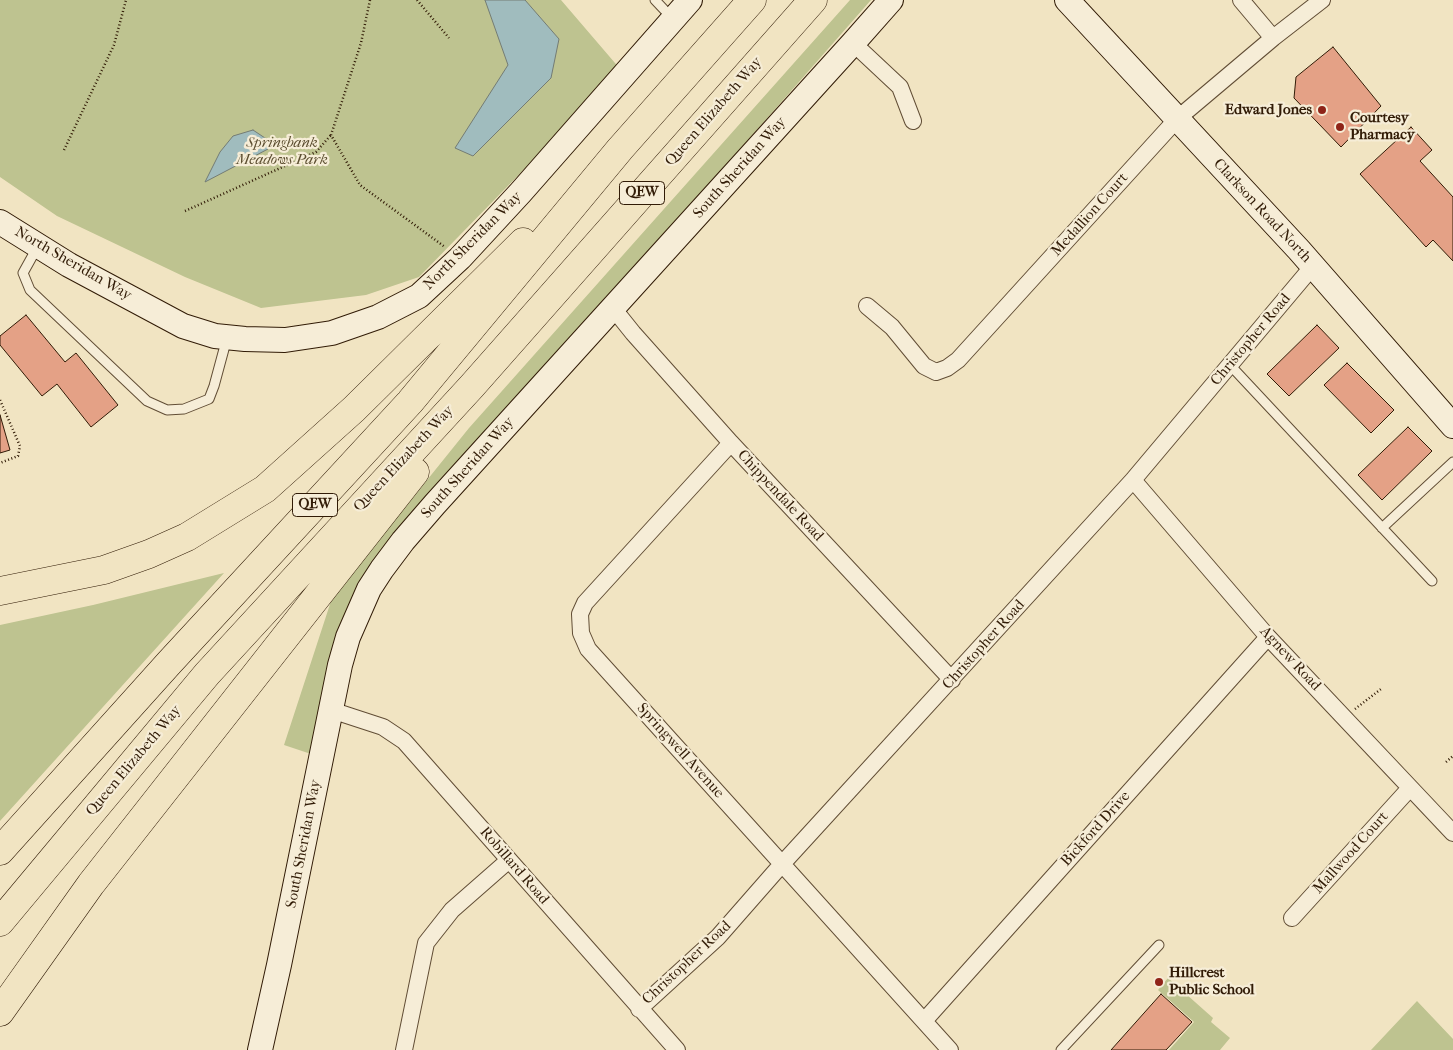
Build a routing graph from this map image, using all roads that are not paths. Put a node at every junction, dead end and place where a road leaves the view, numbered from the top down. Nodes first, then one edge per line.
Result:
1 (655, 0) edge
2 (690, 0) edge
3 (752, 0) edge
4 (813, 0) edge
5 (891, 0) edge
6 (1067, 0) edge
7 (1241, 0) edge
8 (1322, 0) edge
9 (673, 20) junction
10 (1273, 38) junction
11 (853, 43) junction
12 (1177, 119) junction
13 (913, 121) dead end
14 (620, 149) junction
15 (0, 222) edge
16 (38, 246) junction
17 (1313, 266) junction
18 (867, 306) dead end
19 (613, 308) junction
20 (227, 337) junction
21 (1230, 365) junction
22 (472, 386) junction
23 (1453, 426) edge
24 (731, 443) junction
25 (1453, 462) edge
26 (1133, 480) junction
27 (1382, 528) junction
28 (1432, 582) dead end
29 (0, 591) edge
30 (1268, 637) junction
31 (952, 680) junction
32 (331, 710) junction
33 (1410, 788) junction
34 (1453, 833) edge
35 (0, 851) edge
36 (509, 860) junction
37 (782, 864) junction
38 (1292, 918) dead end
39 (0, 922) edge
40 (1159, 945) dead end
41 (639, 1009) junction
42 (0, 1012) edge
43 (924, 1020) junction
44 (260, 1050) edge
45 (404, 1050) edge
46 (677, 1050) edge
47 (950, 1050) edge
48 (1061, 1050) edge

1 - 9 lane
2 - 9 street, North Sheridan Way
3 - 14 highway, QEW
4 - 22 highway, Queen Elizabeth Way / QEW
5 - 11 street, South Sheridan Way
6 - 12 street, Clarkson Road North
7 - 10 street
8 - 10 street, Medallion Court
9 - 20 street, North Sheridan Way
10 - 12 street, Medallion Court
11 - 13 street
11 - 19 street, South Sheridan Way
12 - 17 street, Clarkson Road North
12 - 18 street, Medallion Court
14 - 29 highway
14 - 35 highway, QEW
15 - 16 street, North Sheridan Way
16 - 20 street, North Sheridan Way
16 - 20 lane
17 - 21 street, Christopher Road
17 - 23 street, Clarkson Road North
19 - 24 street, Chippendale Road
19 - 32 street, South Sheridan Way
21 - 26 street, Christopher Road
21 - 27 lane
22 - 39 highway, Queen Elizabeth Way / QEW
22 - 42 highway
24 - 31 street, Chippendale Road
24 - 37 street, Springwell Avenue
25 - 27 lane
26 - 30 street, Agnew Road
26 - 31 street, Christopher Road
27 - 28 lane
30 - 33 street, Agnew Road
30 - 43 street, Bickford Drive
31 - 37 street, Christopher Road
32 - 36 street, Robillard Road
32 - 44 street, South Sheridan Way
33 - 34 street, Agnew Road
33 - 38 street, Mallwood Court
36 - 41 street, Robillard Road
36 - 45 street
37 - 41 street, Christopher Road
37 - 43 street, Springwell Avenue
40 - 48 lane
41 - 46 street, Robillard Road
43 - 47 street, Springwell Avenue

